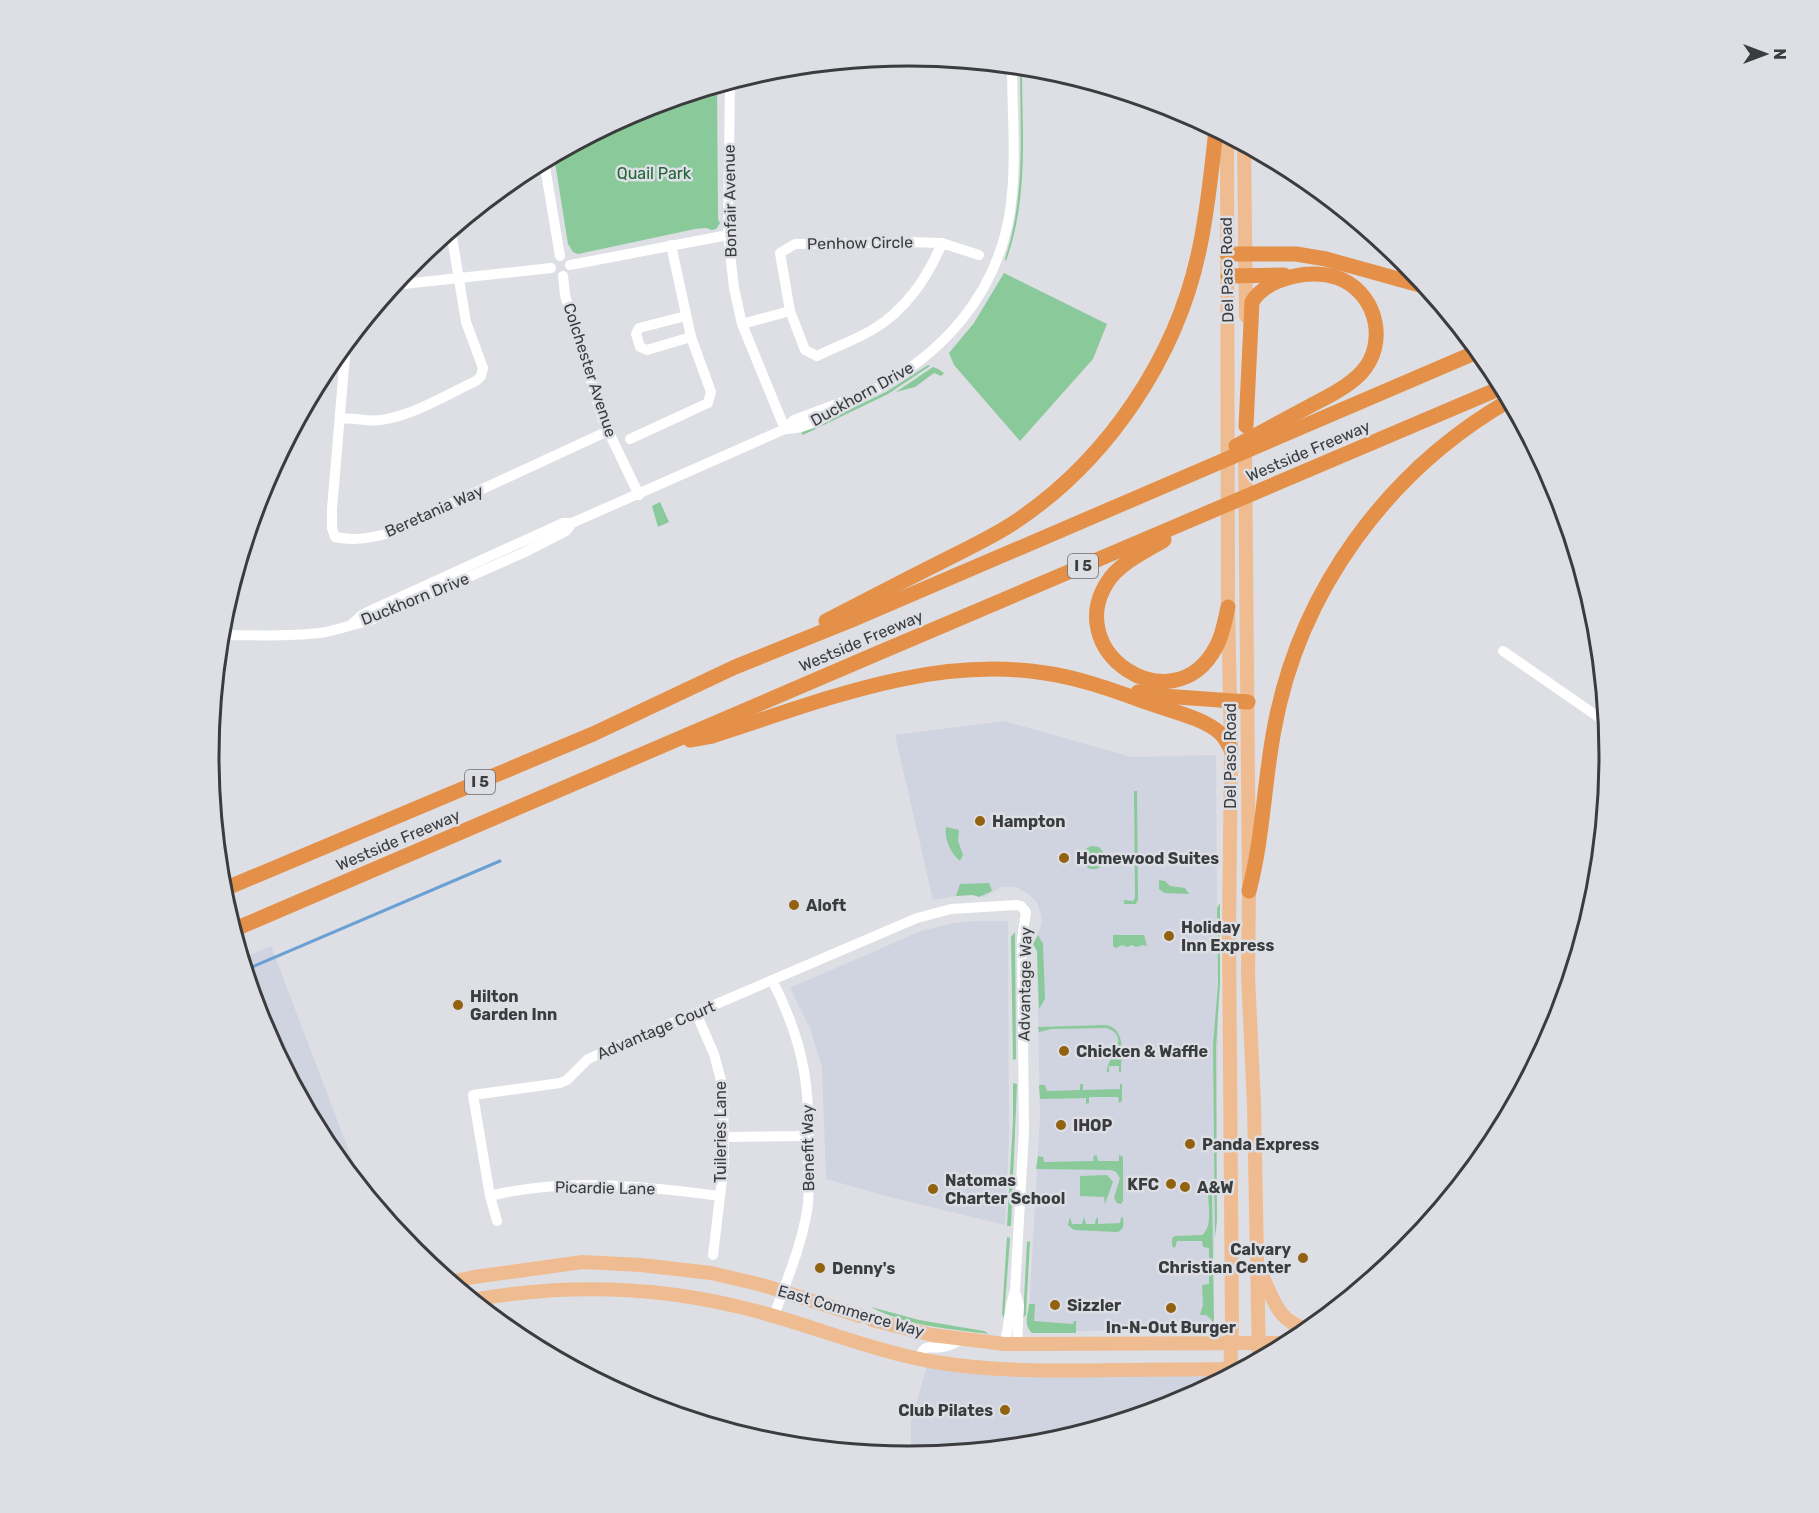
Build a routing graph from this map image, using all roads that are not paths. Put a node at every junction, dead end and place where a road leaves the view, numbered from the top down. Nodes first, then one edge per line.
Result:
1 (1012, 74) edge
2 (729, 91) edge
3 (1215, 137) edge
4 (1227, 144) edge
5 (1244, 153) edge
6 (546, 170) edge
7 (728, 235) junction
8 (452, 239) edge
9 (942, 243) junction
10 (671, 245) junction
11 (1227, 254) junction
12 (979, 255) dead end
13 (1246, 255) junction
14 (560, 256) junction
15 (570, 265) junction
16 (551, 268) junction
17 (563, 276) junction
18 (1228, 276) junction
19 (1299, 276) junction
20 (1246, 277) junction
21 (459, 278) junction
22 (1412, 283) edge
23 (406, 284) edge
24 (790, 311) junction
25 (686, 316) junction
26 (742, 324) junction
27 (691, 337) junction
28 (1471, 355) edge
29 (345, 360) edge
30 (1495, 391) edge
31 (1503, 405) edge
32 (340, 419) junction
33 (1246, 426) junction
34 (785, 429) junction
35 (608, 431) junction
36 (630, 439) dead end
37 (1173, 482) junction
38 (639, 495) junction
39 (1209, 513) junction
40 (1228, 607) junction
41 (230, 635) edge
42 (1503, 651) dead end
43 (735, 667) junction
44 (1099, 686) junction
45 (1231, 701) junction
46 (1248, 702) junction
47 (1599, 718) edge
48 (664, 745) junction
49 (1231, 749) junction
50 (231, 886) edge
51 (1249, 891) junction
52 (241, 927) edge
53 (772, 980) junction
54 (696, 1012) junction
55 (809, 1136) junction
56 (723, 1137) junction
57 (490, 1196) junction
58 (720, 1196) junction
59 (497, 1221) dead end
60 (713, 1255) dead end
61 (1258, 1269) junction
62 (459, 1280) edge
63 (783, 1292) junction
64 (482, 1299) edge
65 (774, 1316) junction
66 (1298, 1327) edge
67 (963, 1339) junction
68 (1231, 1343) junction
69 (1010, 1344) junction
70 (1259, 1344) junction
71 (1272, 1344) edge
72 (1259, 1352) edge
73 (919, 1358) junction
74 (1234, 1365) edge
75 (1224, 1371) edge

1 - 34 street, Duckhorn Drive
2 - 7 street, Bonfair Avenue
3 - 43 highway
4 - 11 main road, Del Paso Road
5 - 13 main road, Del Paso Road
6 - 14 street
7 - 10 street
7 - 26 street, Bonfair Avenue
8 - 21 street
9 - 12 street, Penhow Circle
9 - 24 street, Penhow Circle
9 - 24 street, Penhow Circle
10 - 15 street
10 - 25 street
11 - 13 highway
11 - 18 main road, Del Paso Road
13 - 20 main road, Del Paso Road
13 - 22 highway
14 - 15 street
14 - 16 street
15 - 17 street
16 - 17 street
16 - 21 street
17 - 35 street, Colchester Avenue
18 - 20 highway
18 - 40 main road, Del Paso Road
19 - 20 highway
19 - 33 highway
19 - 37 highway
20 - 33 main road, Del Paso Road
21 - 23 street
21 - 32 street
24 - 26 street
25 - 27 street
25 - 27 street
26 - 34 street, Bonfair Avenue
27 - 36 street
28 - 37 highway, Westside Freeway / I 5
29 - 32 street, Beretania Way
30 - 39 highway, Westside Freeway / I 5
31 - 51 highway
32 - 35 street, Beretania Way
33 - 46 main road, Del Paso Road
34 - 38 street, Duckhorn Drive
35 - 38 street, Colchester Avenue
37 - 43 highway, Westside Freeway / I 5
38 - 41 street, Duckhorn Drive
39 - 40 highway
39 - 48 highway, Westside Freeway / I 5
40 - 45 main road, Del Paso Road
42 - 47 street
43 - 50 highway, Westside Freeway / I 5
44 - 45 highway
44 - 48 highway
44 - 49 highway
45 - 46 highway
45 - 49 main road, Del Paso Road
46 - 51 main road, Del Paso Road
48 - 52 highway, Westside Freeway / I 5
49 - 68 main road, Del Paso Road
51 - 61 main road, Del Paso Road
53 - 54 street, Advantage Court
53 - 55 street, Benefit Way
53 - 69 street, Advantage Way
54 - 56 street, Tuileries Lane
54 - 57 street, Advantage Court
55 - 56 street
55 - 63 street, Benefit Way
56 - 58 street, Tuileries Lane
57 - 58 street, Picardie Lane
57 - 59 street
58 - 60 street, Tuileries Lane
61 - 66 main road
61 - 70 main road, Del Paso Road
62 - 63 main road, East Commerce Way
63 - 65 street, Benefit Way
63 - 67 main road, East Commerce Way
64 - 65 main road, East Commerce Way
65 - 73 main road, East Commerce Way
67 - 69 main road, East Commerce Way
67 - 73 street
68 - 69 main road, East Commerce Way
68 - 70 main road, East Commerce Way
68 - 74 main road, Del Paso Road
70 - 71 main road, East Commerce Way
70 - 72 main road, Del Paso Road
73 - 75 main road, East Commerce Way

